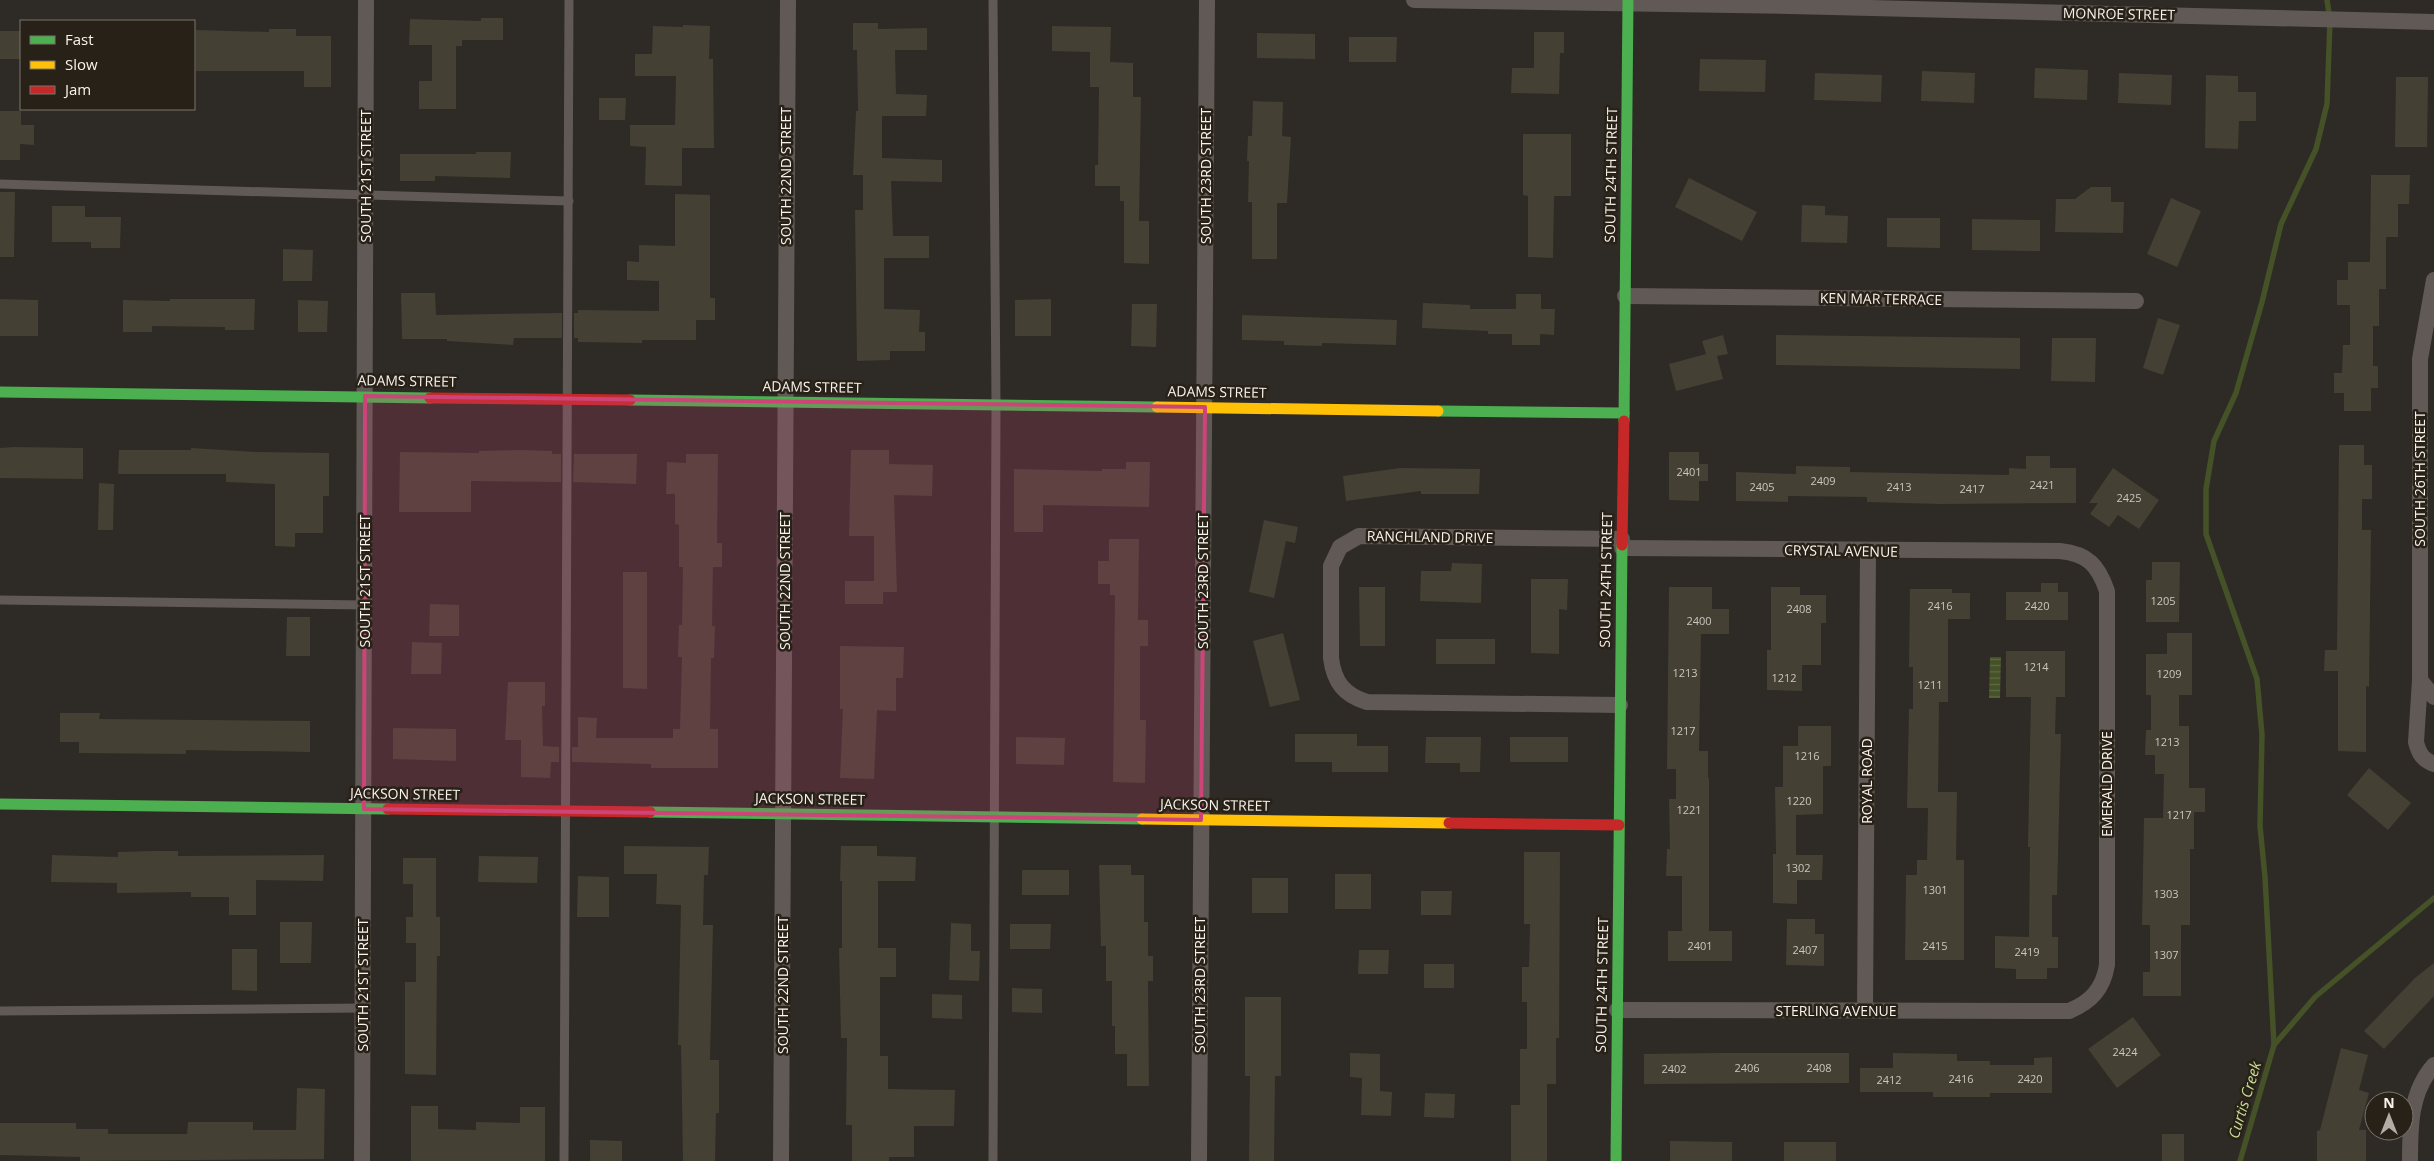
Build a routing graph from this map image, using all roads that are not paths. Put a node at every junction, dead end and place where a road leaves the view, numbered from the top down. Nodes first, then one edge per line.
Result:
1 (366, 0) edge
2 (570, 0) edge
3 (788, 0) edge
4 (994, 0) edge
5 (1207, 0) edge
6 (1414, 0) edge
7 (1628, 2) edge
8 (1790, 3) edge
9 (2034, 6) edge
10 (2434, 22) edge
11 (0, 184) edge
12 (366, 193) junction
13 (570, 201) junction
14 (2434, 280) edge
15 (1625, 296) junction
16 (2136, 301) dead end
17 (2432, 306) edge
18 (0, 392) edge
19 (365, 396) junction
20 (570, 398) junction
21 (785, 402) junction
22 (996, 404) junction
23 (1204, 407) junction
24 (1624, 413) junction
25 (1622, 544) junction
26 (1868, 551) junction
27 (2060, 551) joint
28 (0, 600) edge
29 (365, 605) junction
30 (2420, 680) junction
31 (2434, 698) edge
32 (1620, 705) junction
33 (2434, 764) edge
34 (0, 804) edge
35 (364, 809) junction
36 (564, 811) junction
37 (784, 814) junction
38 (993, 817) junction
39 (1201, 820) junction
40 (1619, 825) junction
41 (363, 1008) junction
42 (1617, 1010) junction
43 (0, 1011) edge
44 (1865, 1011) junction
45 (2054, 1012) joint
46 (2434, 1065) edge
47 (362, 1161) edge
48 (564, 1161) edge
49 (781, 1161) edge
50 (993, 1161) edge
51 (1199, 1161) edge
52 (1616, 1161) edge
53 (2410, 1161) edge

1 - 12 street, SOUTH 21ST STREET
2 - 13 lane
3 - 21 street, SOUTH 22ND STREET
4 - 22 lane
5 - 23 street, SOUTH 23RD STREET
6 - 7 street, MONROE STREET
7 - 8 street, MONROE STREET
7 - 15 street, SOUTH 24TH STREET
8 - 9 street, MONROE STREET
9 - 10 street, MONROE STREET
11 - 12 lane
12 - 13 lane
12 - 19 street, SOUTH 21ST STREET
13 - 20 lane
14 - 17 street, SOUTH 26TH STREET
15 - 16 street, KEN MAR TERRACE
15 - 24 street, SOUTH 24TH STREET
17 - 30 street, SOUTH 26TH STREET
18 - 19 street, ADAMS STREET
19 - 20 street, ADAMS STREET
19 - 29 street, SOUTH 21ST STREET
20 - 21 street, ADAMS STREET
20 - 36 lane
21 - 22 street, ADAMS STREET
21 - 37 street, SOUTH 22ND STREET
22 - 23 street, ADAMS STREET
22 - 38 lane
23 - 24 street, ADAMS STREET
23 - 39 street, SOUTH 23RD STREET
24 - 25 street, SOUTH 24TH STREET
25 - 26 street, CRYSTAL AVENUE
25 - 32 street, SOUTH 24TH STREET
25 - 32 street, RANCHLAND DRIVE
26 - 27 street, CRYSTAL AVENUE
26 - 44 street, ROYAL ROAD
27 - 45 street, EMERALD DRIVE
28 - 29 lane
29 - 35 street, SOUTH 21ST STREET
30 - 31 street
30 - 33 street, SOUTH 26TH STREET
32 - 40 street, SOUTH 24TH STREET
34 - 35 street, JACKSON STREET
35 - 36 street, JACKSON STREET
35 - 41 street, SOUTH 21ST STREET
36 - 37 street, JACKSON STREET
36 - 48 lane
37 - 38 street, JACKSON STREET
37 - 49 street, SOUTH 22ND STREET
38 - 39 street, JACKSON STREET
38 - 50 lane
39 - 40 street, JACKSON STREET
39 - 51 street, SOUTH 23RD STREET
40 - 42 street, SOUTH 24TH STREET
41 - 43 lane
41 - 47 street, SOUTH 21ST STREET
42 - 44 street, STERLING AVENUE
42 - 52 street, SOUTH 24TH STREET
44 - 45 street, STERLING AVENUE
46 - 53 street

